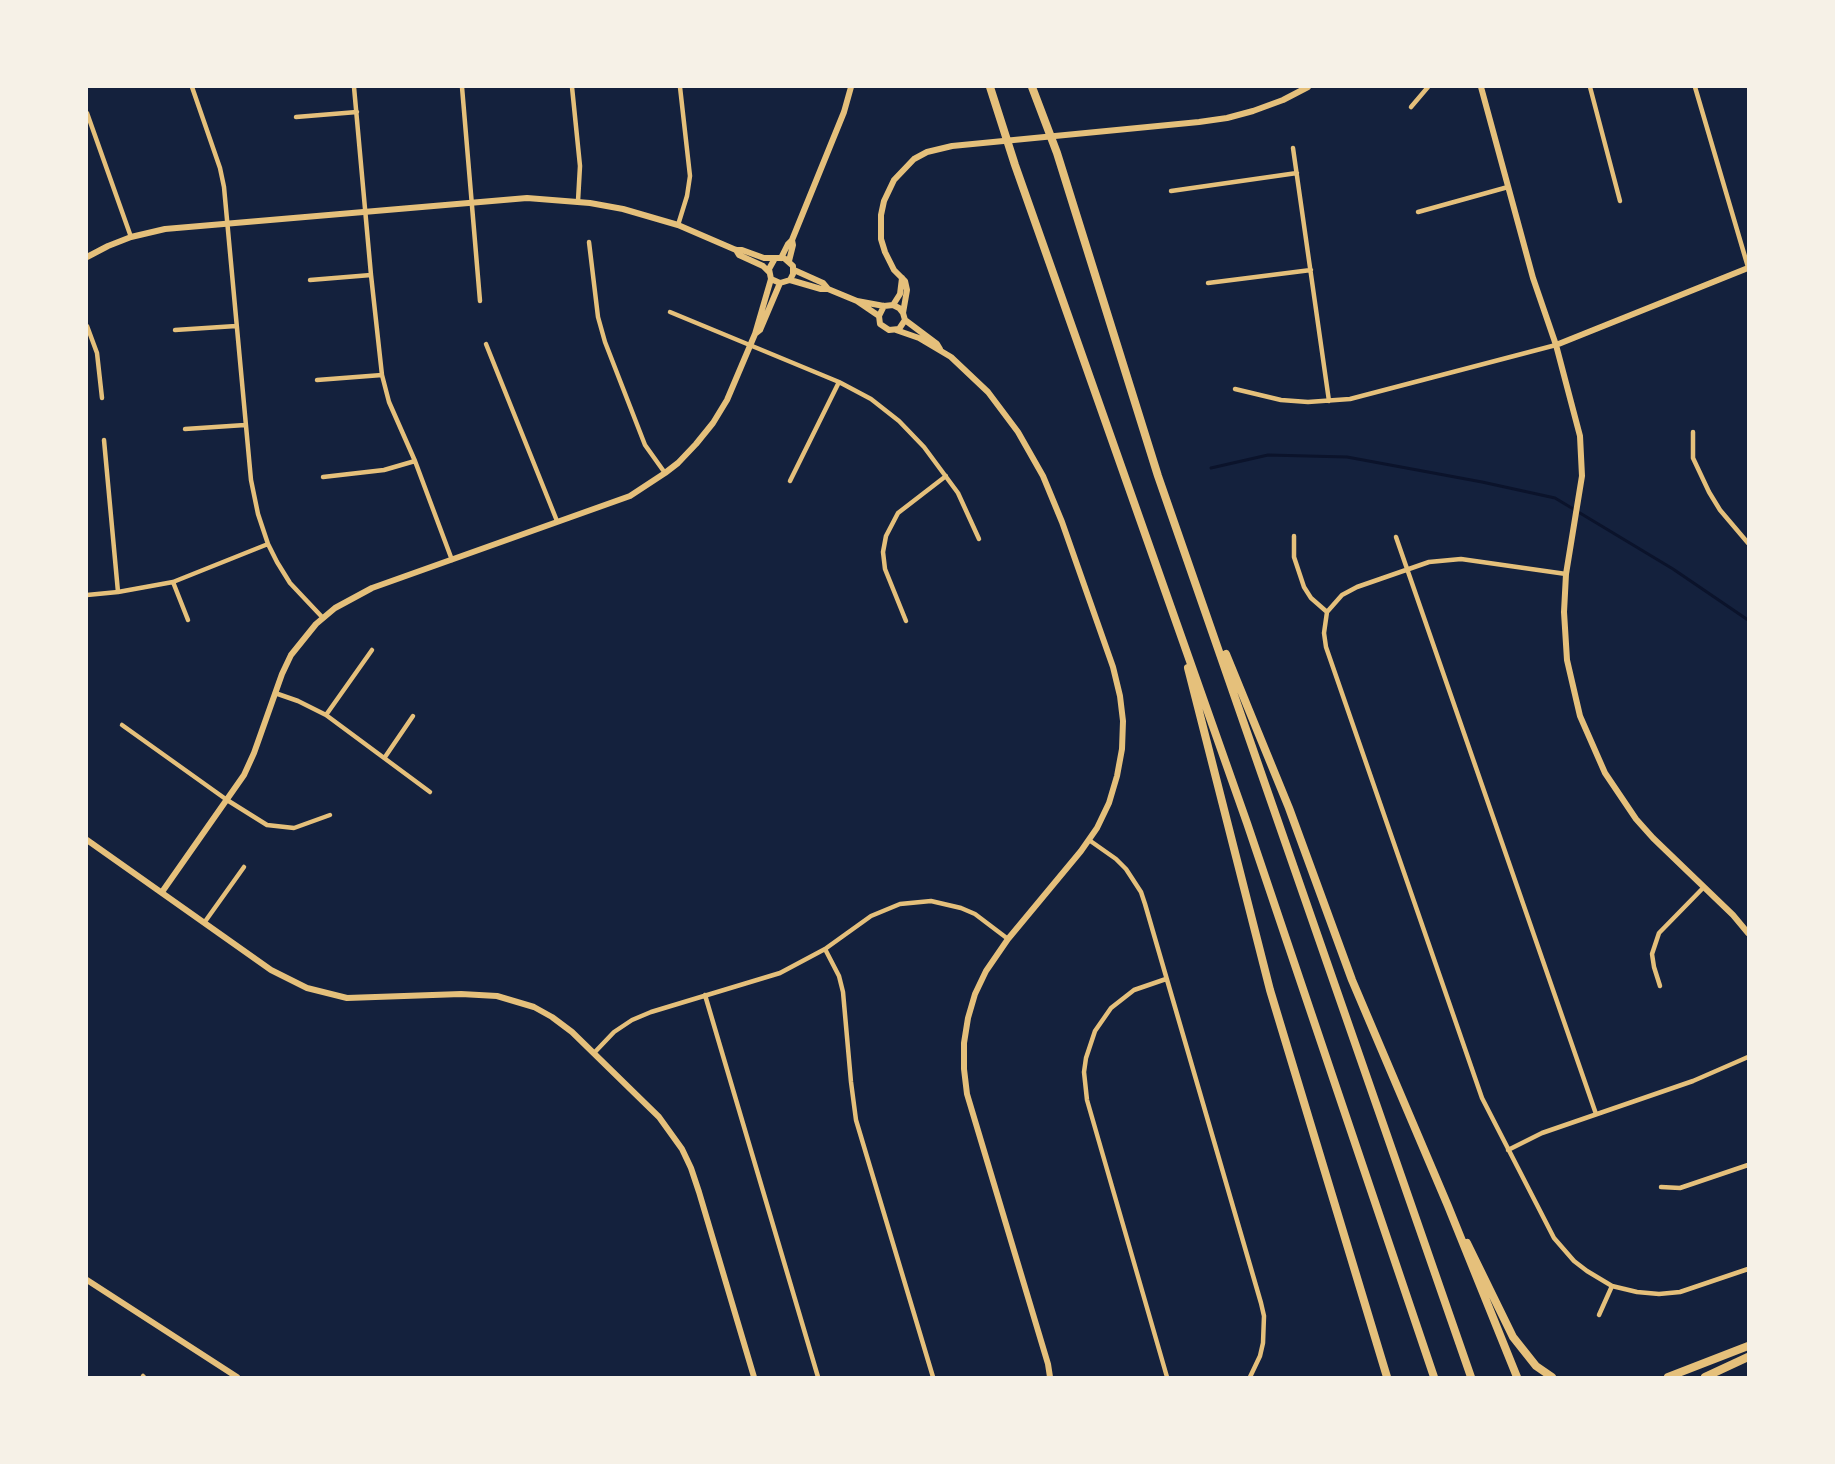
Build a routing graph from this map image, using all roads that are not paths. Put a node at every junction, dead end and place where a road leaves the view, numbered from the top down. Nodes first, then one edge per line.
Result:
1 (192, 87) edge
2 (354, 87) edge
3 (462, 87) edge
4 (572, 87) edge
5 (680, 87) edge
6 (852, 87) edge
7 (990, 87) edge
8 (1032, 87) edge
9 (1308, 87) edge
10 (1428, 87) edge
11 (1481, 87) edge
12 (1590, 87) edge
13 (1695, 87) edge
14 (1411, 107) dead end
15 (357, 112) junction
16 (87, 113) edge
17 (296, 117) dead end
18 (1293, 148) dead end
19 (1297, 173) junction
20 (1508, 187) junction
21 (1171, 191) dead end
22 (578, 201) junction
23 (1620, 201) dead end
24 (472, 203) junction
25 (366, 211) junction
26 (1418, 212) dead end
27 (229, 222) junction
28 (678, 225) junction
29 (131, 237) junction
30 (792, 240) junction
31 (589, 242) dead end
32 (736, 250) junction
33 (87, 257) edge
34 (777, 259) junction
35 (789, 261) junction
36 (1748, 268) edge
37 (794, 270) junction
38 (1311, 270) junction
39 (370, 275) junction
40 (770, 275) junction
41 (902, 278) junction
42 (310, 280) dead end
43 (790, 280) junction
44 (780, 283) junction
45 (1208, 283) dead end
46 (828, 289) junction
47 (480, 301) dead end
48 (857, 301) junction
49 (893, 305) junction
50 (884, 306) junction
51 (670, 312) dead end
52 (879, 316) junction
53 (904, 316) junction
54 (87, 326) edge
55 (236, 326) junction
56 (174, 330) dead end
57 (896, 330) junction
58 (754, 334) junction
59 (486, 344) dead end
60 (750, 345) junction
61 (1556, 345) junction
62 (940, 349) junction
63 (382, 375) junction
64 (318, 380) dead end
65 (839, 381) junction
66 (1235, 389) dead end
67 (102, 398) dead end
68 (1329, 401) junction
69 (245, 425) junction
70 (185, 429) dead end
71 (1693, 432) dead end
72 (104, 440) dead end
73 (415, 461) junction
74 (665, 473) junction
75 (946, 476) junction
76 (323, 477) dead end
77 (790, 481) dead end
78 (557, 521) junction
79 (1294, 536) dead end
80 (1396, 537) dead end
81 (979, 539) dead end
82 (1748, 543) edge
83 (268, 544) junction
84 (452, 560) junction
85 (1407, 570) junction
86 (1192, 571) junction
87 (1566, 574) junction
88 (173, 582) junction
89 (118, 592) junction
90 (87, 595) edge
91 (1328, 612) junction
92 (1173, 613) junction
93 (323, 618) junction
94 (188, 620) dead end
95 (906, 621) dead end
96 (372, 650) dead end
97 (276, 693) junction
98 (326, 715) junction
99 (413, 716) dead end
100 (123, 725) dead end
101 (385, 758) junction
102 (430, 792) dead end
103 (227, 800) junction
104 (330, 815) dead end
105 (87, 840) edge
106 (1089, 840) junction
107 (244, 867) dead end
108 (1704, 887) junction
109 (162, 892) junction
110 (204, 923) junction
111 (1748, 933) edge
112 (1008, 939) junction
113 (825, 949) junction
114 (1166, 979) junction
115 (1660, 986) dead end
116 (705, 995) junction
117 (594, 1053) junction
118 (1748, 1057) edge
119 (1596, 1113) junction
120 (1508, 1150) junction
121 (1748, 1165) edge
122 (1661, 1187) dead end
123 (1448, 1206) junction
124 (1748, 1269) edge
125 (87, 1280) edge
126 (1612, 1287) junction
127 (1599, 1315) dead end
128 (1748, 1346) edge
129 (1748, 1357) edge
130 (237, 1377) edge
131 (754, 1377) edge
132 (818, 1377) edge
133 (933, 1377) edge
134 (1050, 1377) edge
135 (1167, 1377) edge
136 (1250, 1377) edge
137 (1387, 1377) edge
138 (1434, 1377) edge
139 (1471, 1377) edge
140 (1517, 1377) edge
141 (1552, 1377) edge
142 (1668, 1377) edge
143 (1705, 1377) edge

1 - 27 street
2 - 15 street
3 - 24 street
4 - 22 street
5 - 28 street
6 - 30 street
7 - 92 highway
8 - 86 highway
9 - 41 street
10 - 14 street
11 - 20 street
12 - 23 street
13 - 36 street
15 - 17 street
15 - 25 street
16 - 29 street
18 - 19 street
19 - 21 street
19 - 38 street
20 - 26 street
20 - 61 street
22 - 24 street
22 - 28 street
24 - 25 street
24 - 47 street
25 - 27 street
25 - 39 street
27 - 29 street
27 - 55 street
28 - 32 street
29 - 33 street
30 - 34 street
30 - 35 street
31 - 74 street
32 - 34 street
32 - 40 street
34 - 35 street
34 - 40 street
35 - 37 street
36 - 61 street
37 - 43 street
37 - 46 street
38 - 45 street
38 - 68 street
39 - 42 street
39 - 63 street
40 - 44 street
40 - 58 street
41 - 49 street
41 - 53 street
43 - 44 street
43 - 46 street
44 - 58 street
46 - 48 street
48 - 50 street
48 - 52 street
49 - 50 street
49 - 53 street
50 - 52 street
51 - 60 street
52 - 57 street
53 - 57 street
53 - 62 street
54 - 67 street
55 - 56 street
55 - 69 street
57 - 62 street
58 - 60 street
59 - 78 street
60 - 65 street
60 - 74 street
61 - 68 street
61 - 87 street
62 - 106 street
63 - 64 street
63 - 73 street
65 - 75 street
65 - 77 street
66 - 68 street
69 - 70 street
69 - 83 street
71 - 82 street
72 - 89 street
73 - 76 street
73 - 84 street
74 - 78 street
75 - 81 street
75 - 95 street
78 - 84 street
79 - 91 street
80 - 85 street
83 - 88 street
83 - 93 street
84 - 93 street
85 - 87 street
85 - 91 street
85 - 119 street
86 - 123 highway
86 - 139 highway
87 - 108 street
88 - 89 street
88 - 94 street
89 - 90 street
91 - 120 street
92 - 137 highway
92 - 138 highway
93 - 97 street
96 - 98 street
97 - 98 street
97 - 103 street
98 - 101 street
99 - 101 street
100 - 103 street
101 - 102 street
103 - 104 street
103 - 109 street
105 - 109 street
106 - 112 street
106 - 114 street
107 - 110 street
108 - 111 street
108 - 115 street
109 - 110 street
110 - 117 street
112 - 113 street
112 - 134 street
113 - 116 street
113 - 133 street
114 - 135 street
114 - 136 street
116 - 117 street
116 - 132 street
117 - 131 street
118 - 119 street
119 - 120 street
120 - 126 street
121 - 122 street
123 - 140 highway
123 - 141 highway
124 - 126 street
125 - 130 street
126 - 127 street
128 - 142 highway
129 - 143 highway

